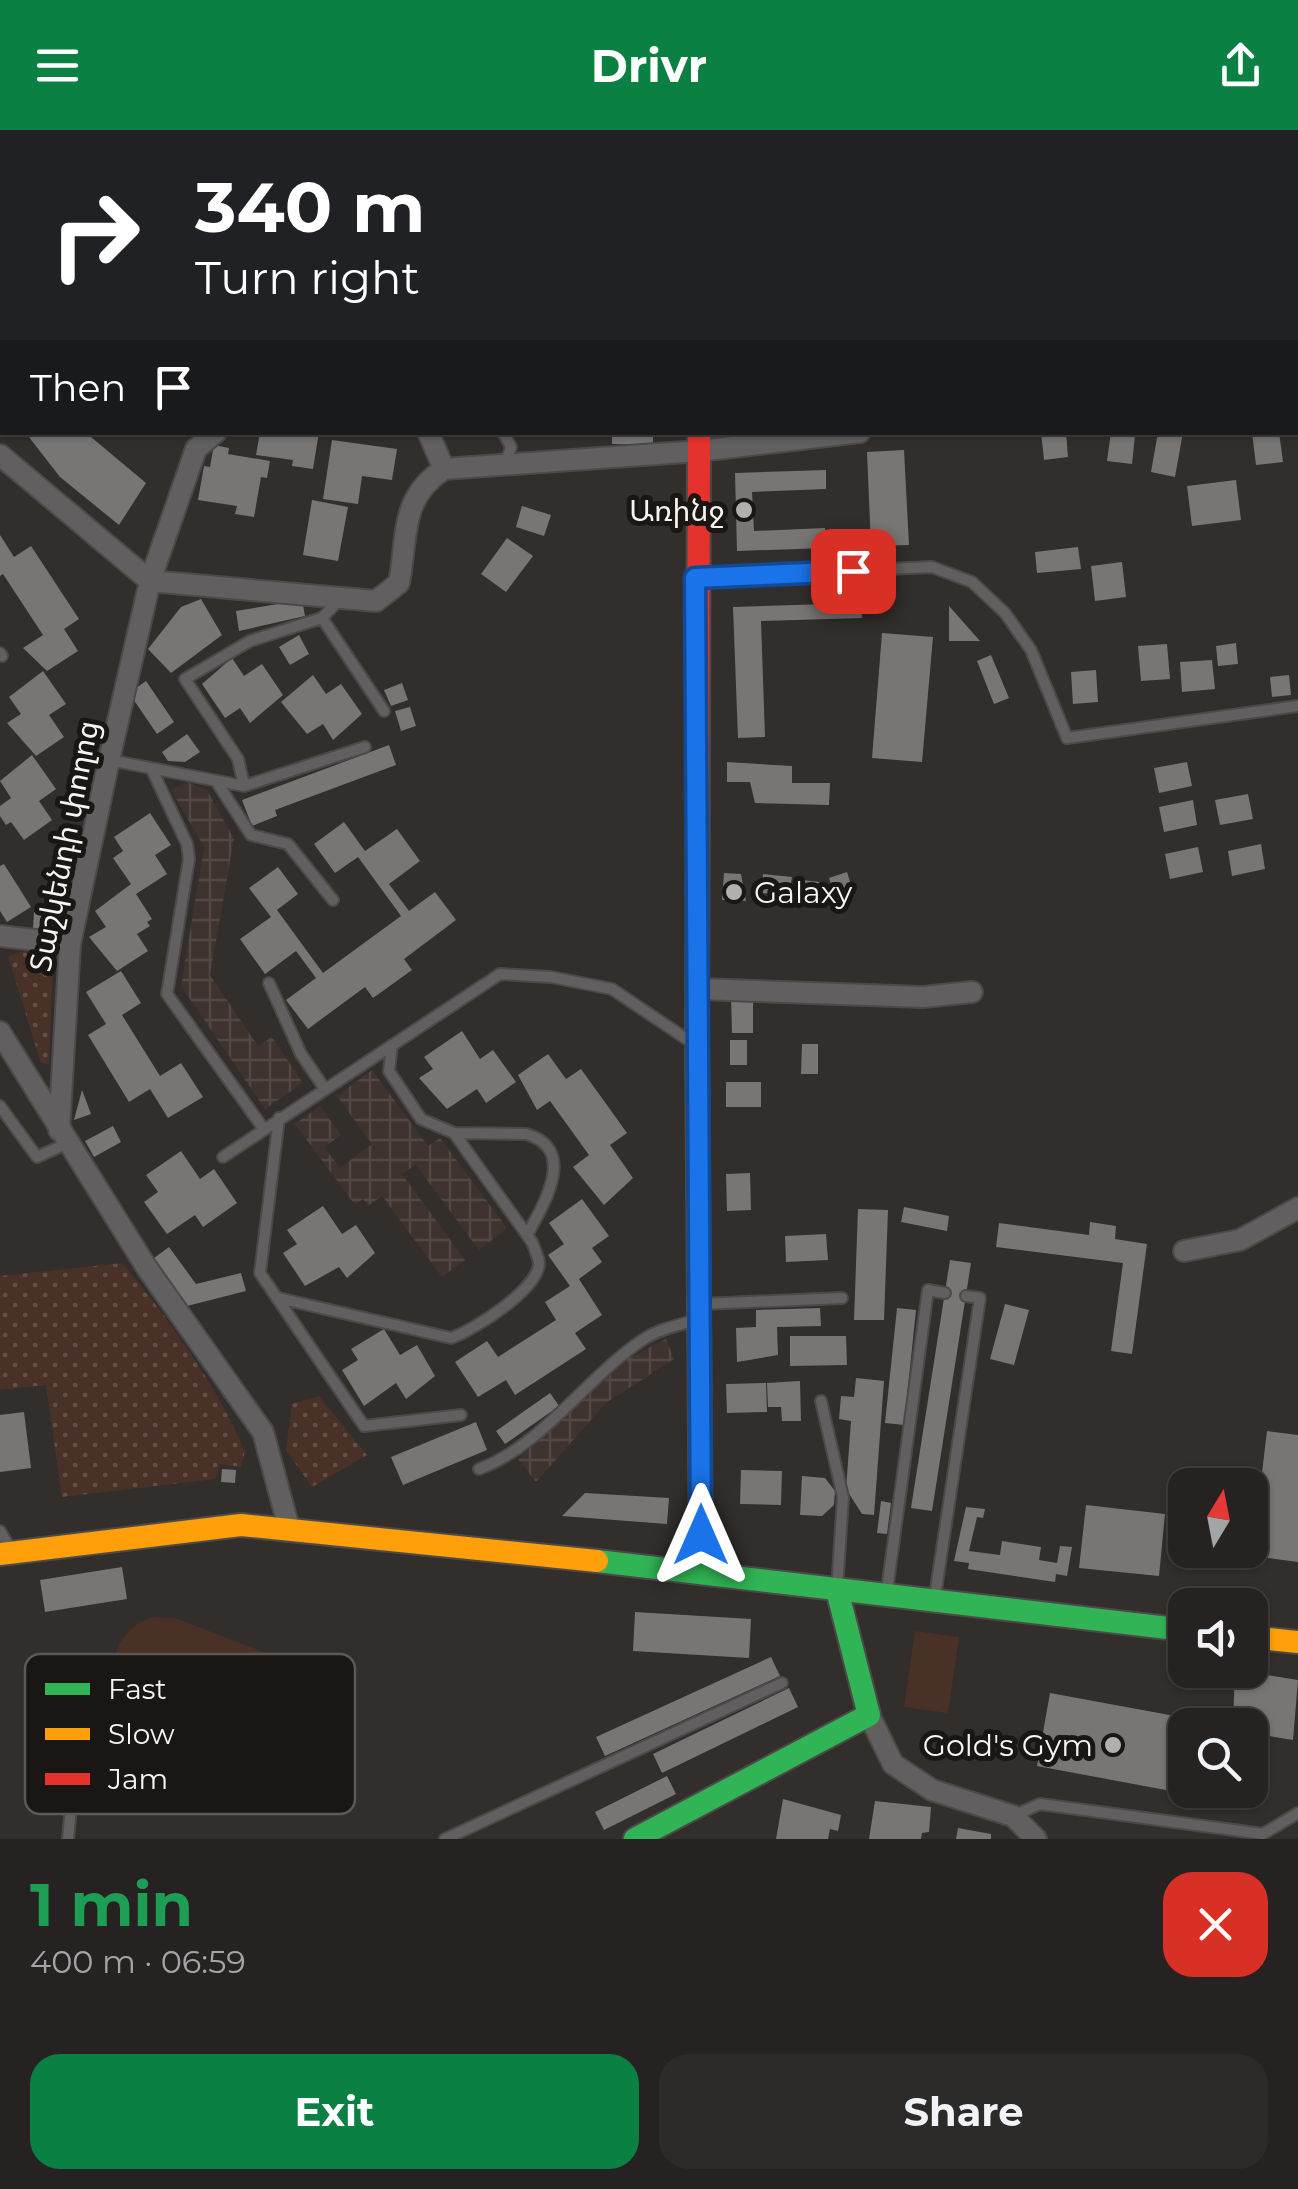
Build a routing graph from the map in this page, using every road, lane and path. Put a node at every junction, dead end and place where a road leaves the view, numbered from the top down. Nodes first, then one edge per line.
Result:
1 (212, 435) edge
2 (429, 435) edge
3 (505, 435) edge
4 (812, 435) edge
5 (699, 442) edge
6 (0, 455) edge
7 (506, 464) junction
8 (444, 469) junction
9 (695, 578) junction
10 (150, 582) junction
11 (341, 599) junction
12 (322, 618) junction
13 (1298, 706) edge
14 (384, 711) dead end
15 (364, 747) dead end
16 (109, 760) junction
17 (152, 770) junction
18 (216, 781) junction
19 (244, 786) junction
20 (332, 900) dead end
21 (0, 936) edge
22 (70, 944) junction
23 (269, 983) dead end
24 (699, 988) junction
25 (972, 992) dead end
26 (0, 1032) edge
27 (392, 1045) junction
28 (699, 1048) junction
29 (324, 1089) junction
30 (0, 1106) edge
31 (280, 1118) junction
32 (263, 1128) junction
33 (454, 1133) junction
34 (64, 1136) junction
35 (223, 1158) dead end
36 (1298, 1208) edge
37 (527, 1235) junction
38 (1184, 1251) dead end
39 (945, 1293) dead end
40 (966, 1296) dead end
41 (278, 1298) junction
42 (842, 1298) dead end
43 (702, 1311) junction
44 (821, 1401) dead end
45 (461, 1415) dead end
46 (479, 1469) dead end
47 (290, 1528) junction
48 (0, 1531) edge
49 (7, 1554) edge
50 (701, 1572) junction
51 (837, 1590) junction
52 (886, 1596) junction
53 (934, 1602) junction
54 (1168, 1628) edge
55 (1268, 1639) edge
56 (1298, 1642) edge
57 (782, 1683) dead end
58 (868, 1716) junction
59 (1298, 1813) edge
60 (70, 1814) edge
61 (1013, 1816) junction
62 (1263, 1837) edge
63 (68, 1839) edge
64 (445, 1839) edge
65 (635, 1839) edge
66 (1036, 1839) edge

1 - 10 street, Տաշկենդի փողոց
2 - 8 street
3 - 7 lane
4 - 5 street
5 - 7 street
5 - 9 street
6 - 10 street
7 - 8 street
8 - 11 street
9 - 13 lane
9 - 24 street
10 - 11 street
10 - 16 street, Տաշկենդի փողոց
11 - 12 lane
12 - 14 lane
12 - 19 lane
15 - 19 lane
16 - 17 lane
16 - 22 street, Տաշկենդի փողոց
17 - 18 lane
17 - 32 lane
18 - 19 lane
18 - 20 lane
21 - 22 street
22 - 34 street, Տաշկենդի փողոց
23 - 29 lane
24 - 25 street
24 - 28 street
26 - 34 street
27 - 28 lane
27 - 29 lane
27 - 33 lane
28 - 43 street
29 - 31 lane
30 - 34 lane
31 - 32 lane
31 - 41 lane
32 - 35 lane
33 - 37 lane
33 - 37 lane
34 - 47 street
36 - 38 street
37 - 41 lane
39 - 52 lane
40 - 53 lane
41 - 45 lane
42 - 43 lane
43 - 46 lane
43 - 50 street
44 - 51 lane
47 - 49 street
47 - 50 street
48 - 49 lane
50 - 51 street
51 - 52 street
51 - 58 street
52 - 53 street
53 - 54 street
55 - 56 street
57 - 64 lane
58 - 61 street
58 - 65 street
59 - 62 lane
60 - 63 lane
61 - 62 lane
61 - 66 street

